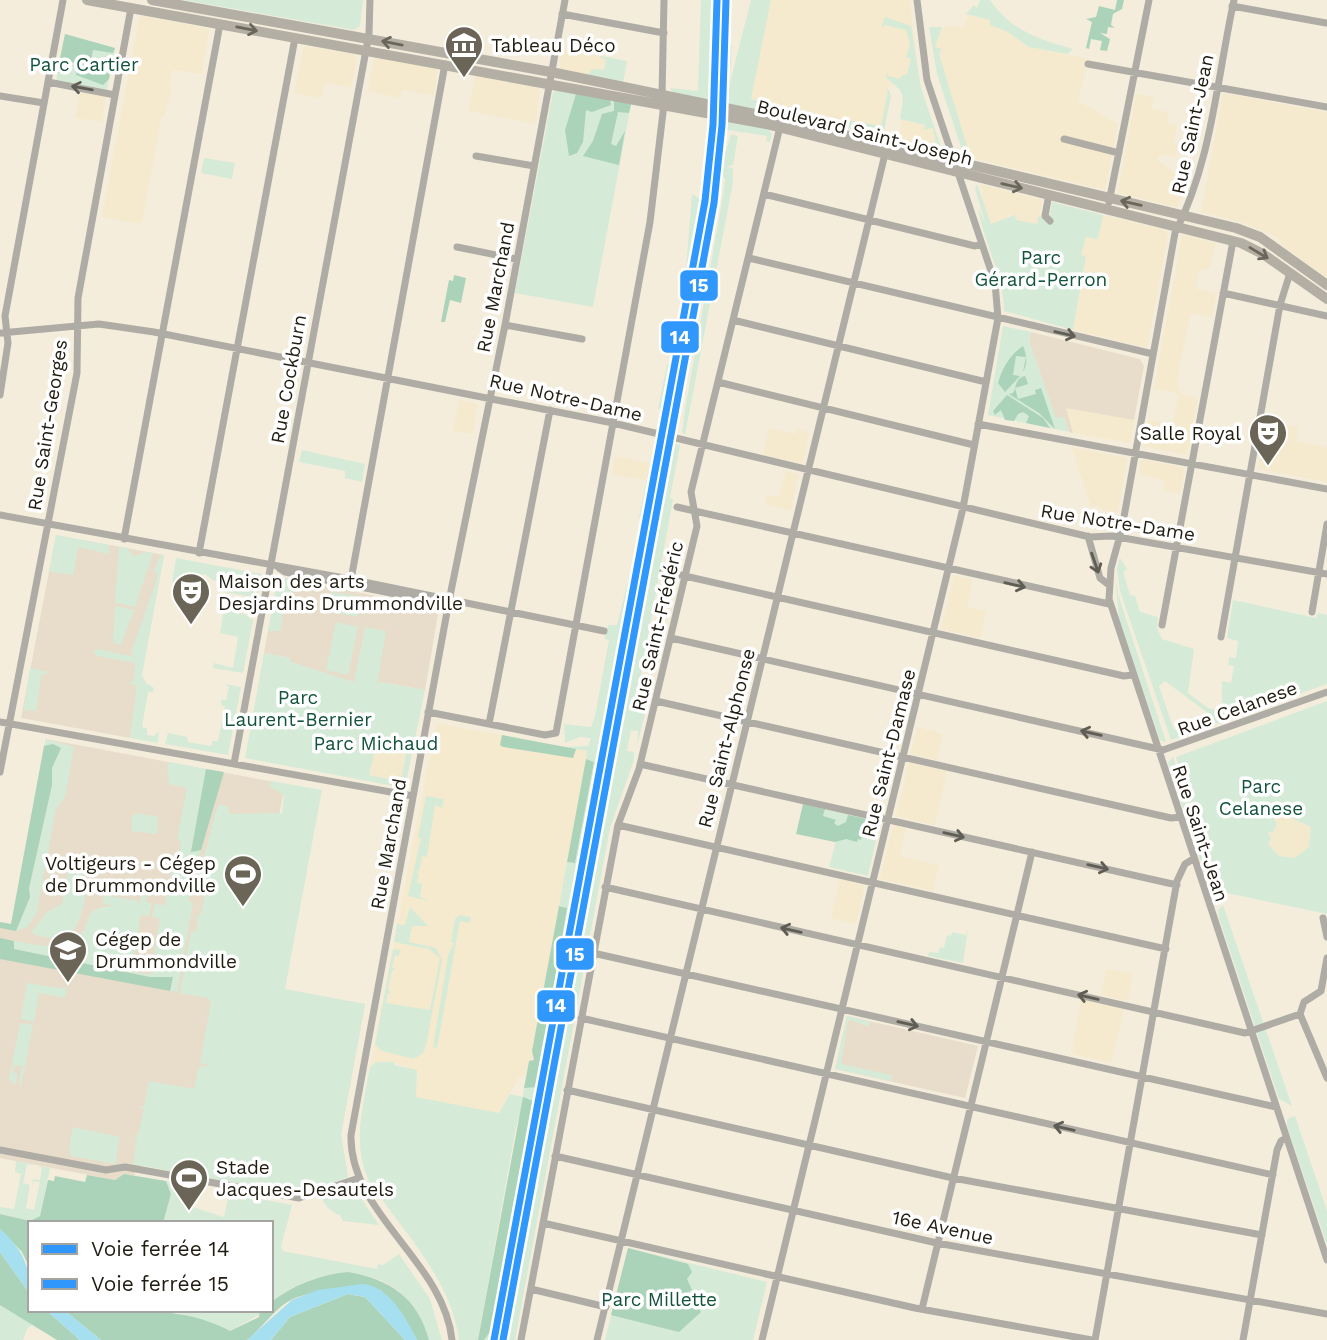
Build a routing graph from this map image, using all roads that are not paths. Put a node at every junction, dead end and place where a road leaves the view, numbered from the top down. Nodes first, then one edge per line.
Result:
1 (64, 0) edge
2 (87, 0) edge
3 (152, 0) edge
4 (370, 0) edge
5 (565, 0) edge
6 (664, 0) edge
7 (917, 0) edge
8 (1149, 0) edge
9 (1233, 3) edge
10 (132, 4) edge
11 (562, 14) junction
12 (1326, 23) edge
13 (220, 24) junction
14 (664, 33) junction
15 (295, 38) junction
16 (368, 38) junction
17 (364, 51) junction
18 (445, 64) junction
19 (1088, 64) dead end
20 (551, 72) junction
21 (1136, 72) junction
22 (48, 82) junction
23 (548, 84) junction
24 (1216, 87) junction
25 (115, 95) junction
26 (0, 96) edge
27 (663, 100) junction
28 (44, 103) junction
29 (1327, 107) edge
30 (780, 127) junction
31 (1064, 139) dead end
32 (888, 143) junction
33 (1119, 153) junction
34 (885, 155) junction
35 (476, 156) dead end
36 (954, 160) junction
37 (534, 166) junction
38 (958, 174) junction
39 (764, 194) junction
40 (1049, 194) junction
41 (1108, 203) junction
42 (1185, 216) junction
43 (868, 220) junction
44 (1050, 220) dead end
45 (1178, 227) junction
46 (1233, 241) junction
47 (982, 244) junction
48 (457, 247) dead end
49 (749, 258) junction
50 (516, 259) junction
51 (1290, 272) junction
52 (853, 283) junction
53 (1327, 285) edge
54 (1223, 293) junction
55 (1327, 299) edge
56 (1280, 305) junction
57 (1327, 316) edge
58 (998, 318) junction
59 (733, 320) junction
60 (78, 325) junction
61 (505, 325) junction
62 (4, 333) edge
63 (163, 333) junction
64 (582, 339) dead end
65 (837, 346) junction
66 (237, 347) junction
67 (1153, 354) junction
68 (308, 361) junction
69 (388, 376) junction
70 (718, 382) junction
71 (986, 382) junction
72 (0, 395) edge
73 (489, 396) junction
74 (822, 408) junction
75 (550, 410) junction
76 (613, 423) junction
77 (978, 424) junction
78 (703, 445) junction
79 (974, 445) junction
80 (1135, 452) junction
81 (1193, 463) junction
82 (807, 471) junction
83 (1250, 474) junction
84 (1327, 489) edge
85 (677, 507) dead end
86 (963, 508) junction
87 (695, 511) junction
88 (0, 516) edge
89 (1327, 524) edge
90 (48, 525) junction
91 (791, 534) junction
92 (1088, 536) junction
93 (1119, 537) junction
94 (124, 539) junction
95 (1177, 547) junction
96 (199, 553) junction
97 (1236, 557) junction
98 (274, 567) junction
99 (663, 570) dead end
100 (948, 570) junction
101 (1323, 573) edge
102 (685, 576) junction
103 (350, 582) junction
104 (1109, 585) junction
105 (777, 597) junction
106 (445, 600) junction
107 (1110, 604) junction
108 (1312, 612) dead end
109 (510, 613) junction
110 (575, 625) junction
111 (1162, 625) dead end
112 (604, 631) dead end
113 (933, 632) junction
114 (1220, 637) dead end
115 (671, 638) junction
116 (762, 659) junction
117 (1132, 674) junction
118 (1327, 692) edge
119 (918, 694) junction
120 (656, 701) junction
121 (428, 712) junction
122 (0, 722) edge
123 (747, 722) junction
124 (9, 723) junction
125 (489, 724) junction
126 (1157, 749) junction
127 (903, 757) junction
128 (234, 764) junction
129 (640, 764) junction
130 (0, 772) edge
131 (731, 784) junction
132 (413, 796) junction
133 (1181, 817) junction
134 (887, 820) junction
135 (618, 825) junction
136 (716, 847) junction
137 (1032, 852) junction
138 (1194, 859) junction
139 (873, 882) junction
140 (1177, 885) junction
141 (605, 887) junction
142 (702, 909) junction
143 (1017, 915) junction
144 (1323, 918) dead end
145 (1327, 937) edge
146 (858, 945) junction
147 (1166, 949) junction
148 (593, 953) junction
149 (1327, 958) edge
150 (686, 973) junction
151 (1001, 977) junction
152 (842, 1009) junction
153 (1154, 1012) junction
154 (1300, 1014) junction
155 (581, 1018) junction
156 (1251, 1032) junction
157 (670, 1038) junction
158 (986, 1041) junction
159 (827, 1073) junction
160 (1142, 1077) junction
161 (1327, 1078) edge
162 (568, 1090) junction
163 (970, 1106) junction
164 (1276, 1107) junction
165 (652, 1110) junction
166 (1286, 1138) junction
167 (1130, 1143) junction
168 (809, 1145) junction
169 (0, 1150) edge
170 (555, 1156) junction
171 (637, 1175) junction
172 (1273, 1175) junction
173 (359, 1178) junction
174 (953, 1178) junction
175 (1119, 1209) junction
176 (794, 1210) junction
177 (542, 1223) junction
178 (1262, 1234) junction
179 (621, 1241) junction
180 (937, 1243) junction
181 (1327, 1260) edge
182 (1106, 1275) junction
183 (778, 1277) junction
184 (531, 1289) junction
185 (1250, 1300) junction
186 (606, 1307) junction
187 (922, 1309) junction
188 (1327, 1314) edge
189 (452, 1340) edge
190 (521, 1340) edge
191 (597, 1340) edge
192 (762, 1340) edge
193 (1094, 1340) edge
194 (1243, 1340) edge

1 - 22 street
2 - 10 main road, Boulevard Saint-Joseph
3 - 16 main road, Boulevard Saint-Joseph
4 - 16 street, Rue Cockburn
5 - 11 street, Rue Marchand
6 - 14 street
7 - 36 street, Rue Saint-Damase
8 - 21 street
9 - 12 street
9 - 24 street, Rue Saint-Jean
10 - 13 main road, Boulevard Saint-Joseph
10 - 25 street, Rue Saint-Georges
11 - 14 street
11 - 20 street, Rue Marchand
13 -> 15 main road, Boulevard Saint-Joseph
13 - 63 street
14 - 27 street
15 - 17 main road, Boulevard Saint-Joseph
15 - 66 street
16 - 17 street, Rue Cockburn
20 -> 16 main road, Boulevard Saint-Joseph
17 - 18 main road, Boulevard Saint-Joseph
17 - 68 street, Rue Cockburn
18 - 23 main road, Boulevard Saint-Joseph
18 - 69 street
19 - 21 street
20 - 23 street, Rue Marchand
20 - 27 main road, Boulevard Saint-Joseph
21 - 24 street
21 - 33 street
25 -> 22 street
22 - 28 street
23 - 27 main road, Boulevard Saint-Joseph
23 - 37 street, Rue Marchand
24 - 29 street
24 - 42 street, Rue Saint-Jean
25 - 60 street, Rue Saint-Georges
26 - 28 street
27 - 30 main road, Boulevard Saint-Joseph
27 - 32 main road, Boulevard Saint-Joseph
27 - 76 street
28 - 62 street
30 - 34 main road, Boulevard Saint-Joseph
30 - 39 street, Rue Saint-Frédéric
31 - 33 street
32 - 34 street, Rue Saint-Alphonse
32 - 36 main road, Boulevard Saint-Joseph
33 - 41 street
34 - 38 main road, Boulevard Saint-Joseph
34 - 43 street, Rue Saint-Alphonse
35 - 37 street
36 - 38 street, Rue Saint-Damase
36 - 41 main road, Boulevard Saint-Joseph
37 - 50 street, Rue Marchand
38 -> 40 main road, Boulevard Saint-Joseph
38 - 47 street, Rue Saint-Damase
39 - 43 street
39 - 49 street, Rue Saint-Frédéric
40 - 41 main road, Boulevard Saint-Joseph
40 - 44 street
42 -> 41 main road, Boulevard Saint-Joseph
41 - 45 main road, Boulevard Saint-Joseph
42 - 45 street, Rue Saint-Jean
42 - 53 main road, Boulevard Saint-Joseph
43 - 47 street
43 - 52 street, Rue Saint-Alphonse
45 - 46 main road, Boulevard Saint-Joseph
45 - 67 street, Rue Saint-Jean
46 -> 51 main road, Boulevard Saint-Joseph
46 - 54 street
47 - 58 street, Rue Saint-Damase
48 - 50 street
49 - 52 street
49 - 59 street, Rue Saint-Frédéric
50 - 61 street, Rue Marchand
51 - 55 main road, Boulevard Saint-Joseph
51 - 56 street
52 - 58 street
52 - 65 street, Rue Saint-Alphonse
54 - 56 street
54 - 81 street
56 - 57 street
56 - 83 street
58 -> 67 street
58 - 71 street, Rue Saint-Damase
59 - 65 street
59 - 70 street, Rue Saint-Frédéric
60 - 62 street, Rue Notre-Dame
60 - 63 street, Rue Notre-Dame
60 - 90 street, Rue Saint-Georges
61 - 64 street
61 - 73 street, Rue Marchand
62 - 72 street
63 - 66 street, Rue Notre-Dame
63 - 94 street
65 - 71 street
65 - 74 street, Rue Saint-Alphonse
66 - 68 street, Rue Notre-Dame
66 - 96 street
67 - 80 street, Rue Saint-Jean
68 - 69 street, Rue Notre-Dame
68 - 98 street, Rue Cockburn
69 - 73 street, Rue Notre-Dame
69 - 103 street
70 - 74 street
70 - 78 street, Rue Saint-Frédéric
71 - 77 street, Rue Saint-Damase
73 - 75 street, Rue Notre-Dame
73 - 106 street, Rue Marchand
74 - 79 street
74 - 82 street, Rue Saint-Alphonse
75 - 76 street, Rue Notre-Dame
75 - 109 street
76 - 78 street, Rue Notre-Dame
76 - 110 street
77 - 79 street, Rue Saint-Damase
77 - 80 street
78 - 82 street, Rue Notre-Dame
78 - 87 street, Rue Saint-Frédéric
79 - 86 street, Rue Saint-Damase
80 - 81 street
80 - 93 street, Rue Saint-Jean
81 - 83 street
81 - 95 street
82 - 86 street, Rue Notre-Dame
82 - 91 street, Rue Saint-Alphonse
83 - 84 street
83 - 97 street
85 - 87 street
86 - 92 street, Rue Notre-Dame
86 - 100 street, Rue Saint-Damase
87 - 91 street
87 - 102 street, Rue Saint-Frédéric
88 - 90 street
89 - 101 street
90 - 94 street
90 - 124 street, Rue Saint-Georges
91 - 100 street
91 - 105 street, Rue Saint-Alphonse
92 - 93 street, Rue Notre-Dame
92 -> 104 street
93 - 95 street, Rue Notre-Dame
93 - 104 street, Rue Saint-Jean
94 - 96 street
95 - 97 street, Rue Notre-Dame
95 - 111 street
96 - 98 street
97 - 101 street, Rue Notre-Dame
97 - 114 street
98 - 103 street
98 - 128 street, Rue Cockburn
99 - 102 street
100 -> 107 street
100 - 113 street, Rue Saint-Damase
101 - 108 street
102 - 105 street
102 - 115 street, Rue Saint-Frédéric
103 - 106 street
104 - 107 street, Rue Saint-Jean
105 - 113 street
105 - 116 street, Rue Saint-Alphonse
106 - 109 street
106 - 121 street, Rue Marchand
107 - 117 street, Rue Saint-Jean
109 - 110 street
109 - 125 street
110 - 112 street
110 - 125 street
113 - 117 street
113 - 119 street, Rue Saint-Damase
115 - 116 street
115 - 120 street, Rue Saint-Frédéric
116 - 119 street
116 - 123 street, Rue Saint-Alphonse
117 - 126 street, Rue Saint-Jean
118 - 126 street, Rue Celanese
126 -> 119 street
119 - 127 street, Rue Saint-Damase
120 - 123 street
120 - 129 street, Rue Saint-Frédéric
121 - 125 street
121 - 132 street, Rue Marchand
122 - 124 street
123 - 127 street
123 - 131 street, Rue Saint-Alphonse
124 - 128 street
124 - 130 street, Rue Saint-Georges
126 - 133 street, Rue Saint-Jean
127 - 133 street
127 - 134 street, Rue Saint-Damase
128 - 132 street
129 - 131 street
129 - 135 street, Rue Saint-Frédéric
131 - 134 street
131 - 136 street, Rue Saint-Alphonse
132 - 173 street, Rue Marchand
133 - 138 street, Rue Saint-Jean
134 -> 137 street
134 - 139 street, Rue Saint-Damase
135 - 136 street
135 - 141 street, Rue Saint-Frédéric
136 - 139 street
136 - 142 street, Rue Saint-Alphonse
137 -> 140 street
137 - 143 street
138 - 140 street
138 - 156 street, Rue Saint-Jean
139 - 143 street
139 - 146 street, Rue Saint-Damase
140 - 147 street
141 - 142 street
141 - 148 street, Rue Saint-Frédéric
146 -> 142 street
142 - 150 street, Rue Saint-Alphonse
143 - 147 street
143 - 151 street
144 - 145 street
146 - 151 street
146 - 152 street, Rue Saint-Damase
147 - 153 street
148 - 150 street
148 - 155 street, Rue Saint-Frédéric
149 - 154 street
150 - 152 street
150 - 157 street, Rue Saint-Alphonse
153 -> 151 street
151 - 158 street
152 -> 158 street
152 - 159 street, Rue Saint-Damase
153 - 156 street
153 - 160 street
154 - 156 street
154 - 161 street
155 - 157 street
155 - 162 street, Rue Saint-Frédéric
156 - 164 street, Rue Saint-Jean
157 - 159 street
157 - 165 street, Rue Saint-Alphonse
158 - 160 street
158 - 163 street
159 - 163 street
159 - 168 street, Rue Saint-Damase
160 - 164 street
160 - 167 street
162 - 165 street
162 - 170 street, Rue Saint-Frédéric
167 -> 163 street
163 - 174 street
164 - 166 street, Rue Saint-Jean
165 - 168 street
165 - 171 street, Rue Saint-Alphonse
166 - 172 street
166 - 181 street, Rue Saint-Jean
167 - 172 street
167 - 175 street
168 - 174 street
168 - 176 street, Rue Saint-Damase
169 - 173 street
170 - 171 street, 16e Avenue
170 - 177 street, Rue Saint-Frédéric
171 - 176 street, 16e Avenue
171 - 179 street, Rue Saint-Alphonse
172 - 178 street
173 - 189 street, Rue Marchand
174 - 175 street
174 - 180 street
175 - 178 street
175 - 182 street
176 - 180 street, 16e Avenue
176 - 183 street, Rue Saint-Damase
177 - 179 street
177 - 184 street, Rue Saint-Frédéric
178 - 185 street
179 - 183 street
179 - 186 street, Rue Saint-Alphonse
180 - 182 street, 16e Avenue
180 - 187 street
182 - 185 street, 16e Avenue
182 - 193 street
183 - 187 street
183 - 192 street, Rue Saint-Damase
184 - 186 street
184 - 190 street, Rue Saint-Frédéric
185 - 188 street, 16e Avenue
185 - 194 street
186 - 191 street, Rue Saint-Alphonse
187 - 193 street

